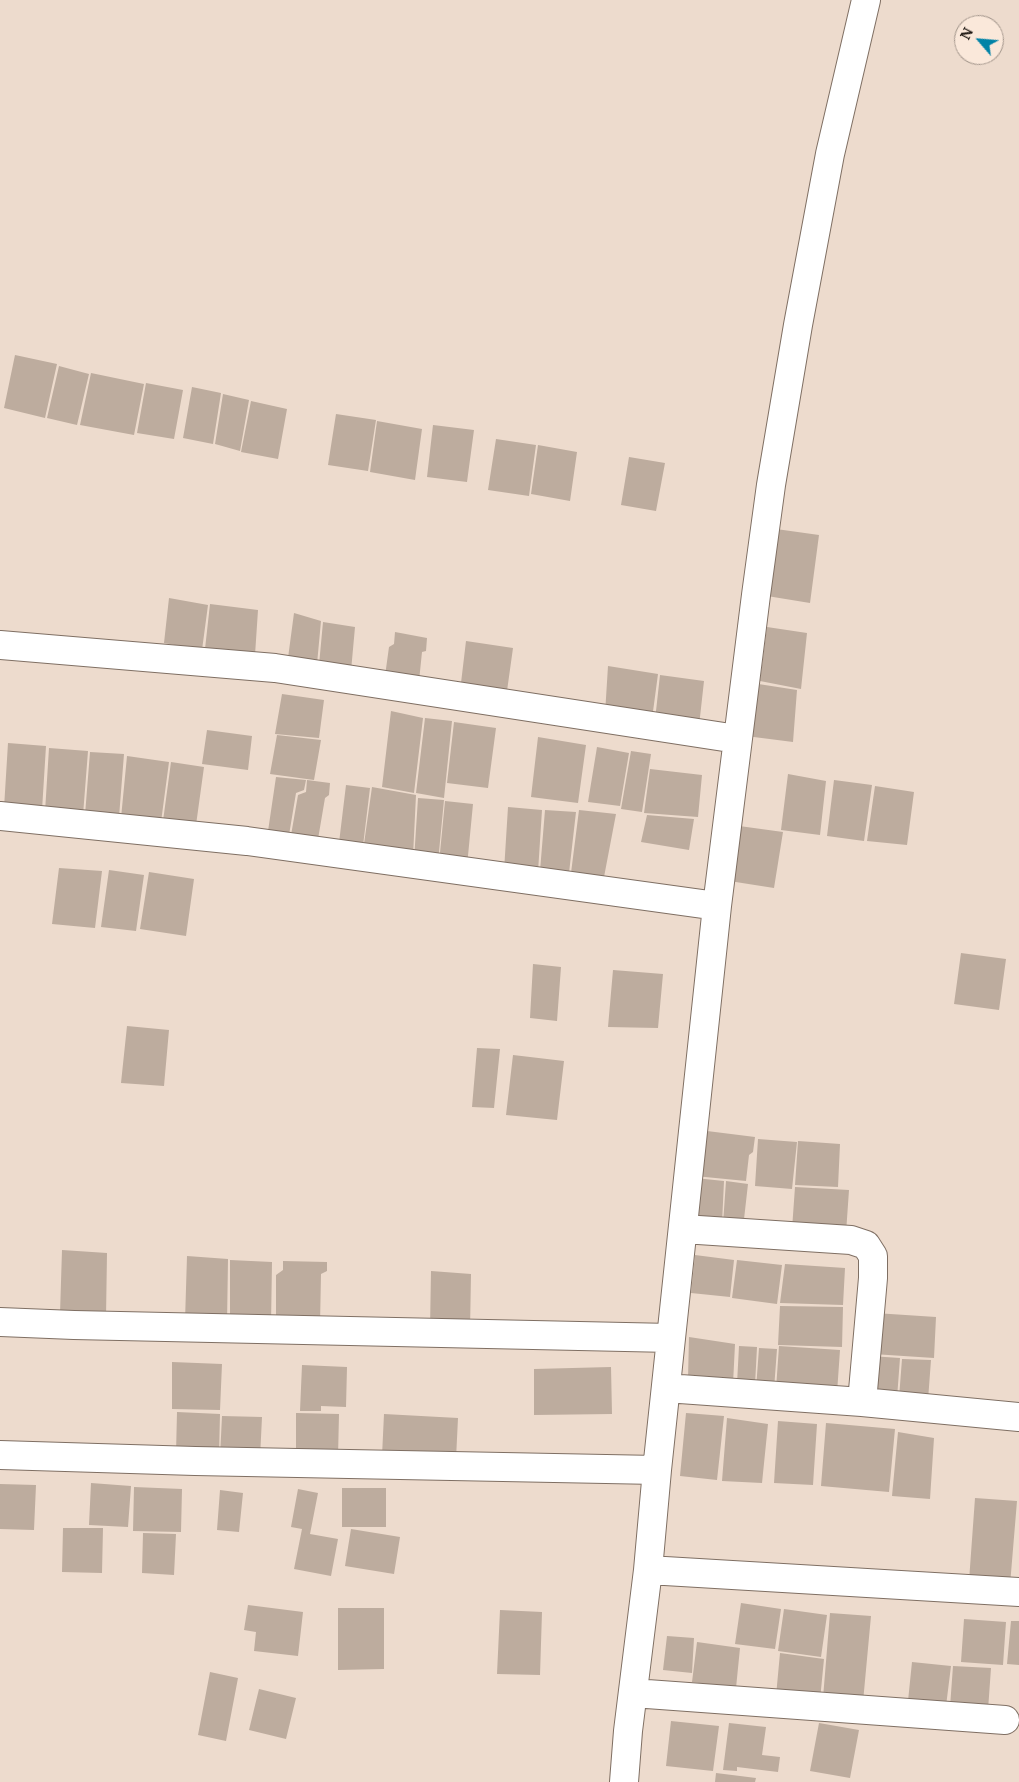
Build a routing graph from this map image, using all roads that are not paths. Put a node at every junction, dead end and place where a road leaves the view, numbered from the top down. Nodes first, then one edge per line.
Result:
1 (866, 0) edge
2 (0, 645) edge
3 (737, 740) junction
4 (0, 816) edge
5 (717, 906) junction
6 (683, 1229) junction
7 (0, 1322) edge
8 (671, 1338) junction
9 (666, 1388) junction
10 (862, 1402) junction
11 (1019, 1416) edge
12 (0, 1455) edge
13 (657, 1470) junction
14 (648, 1570) junction
15 (1019, 1592) edge
16 (633, 1693) junction
17 (1006, 1720) dead end
18 (624, 1782) edge

1 - 3 street
2 - 3 street
3 - 5 street
4 - 5 street
5 - 6 street
6 - 8 street
6 - 10 street
7 - 8 street
8 - 9 street
9 - 10 street
9 - 13 street
10 - 11 street
12 - 13 street
13 - 14 street
14 - 15 street
14 - 16 street
16 - 17 street
16 - 18 street

